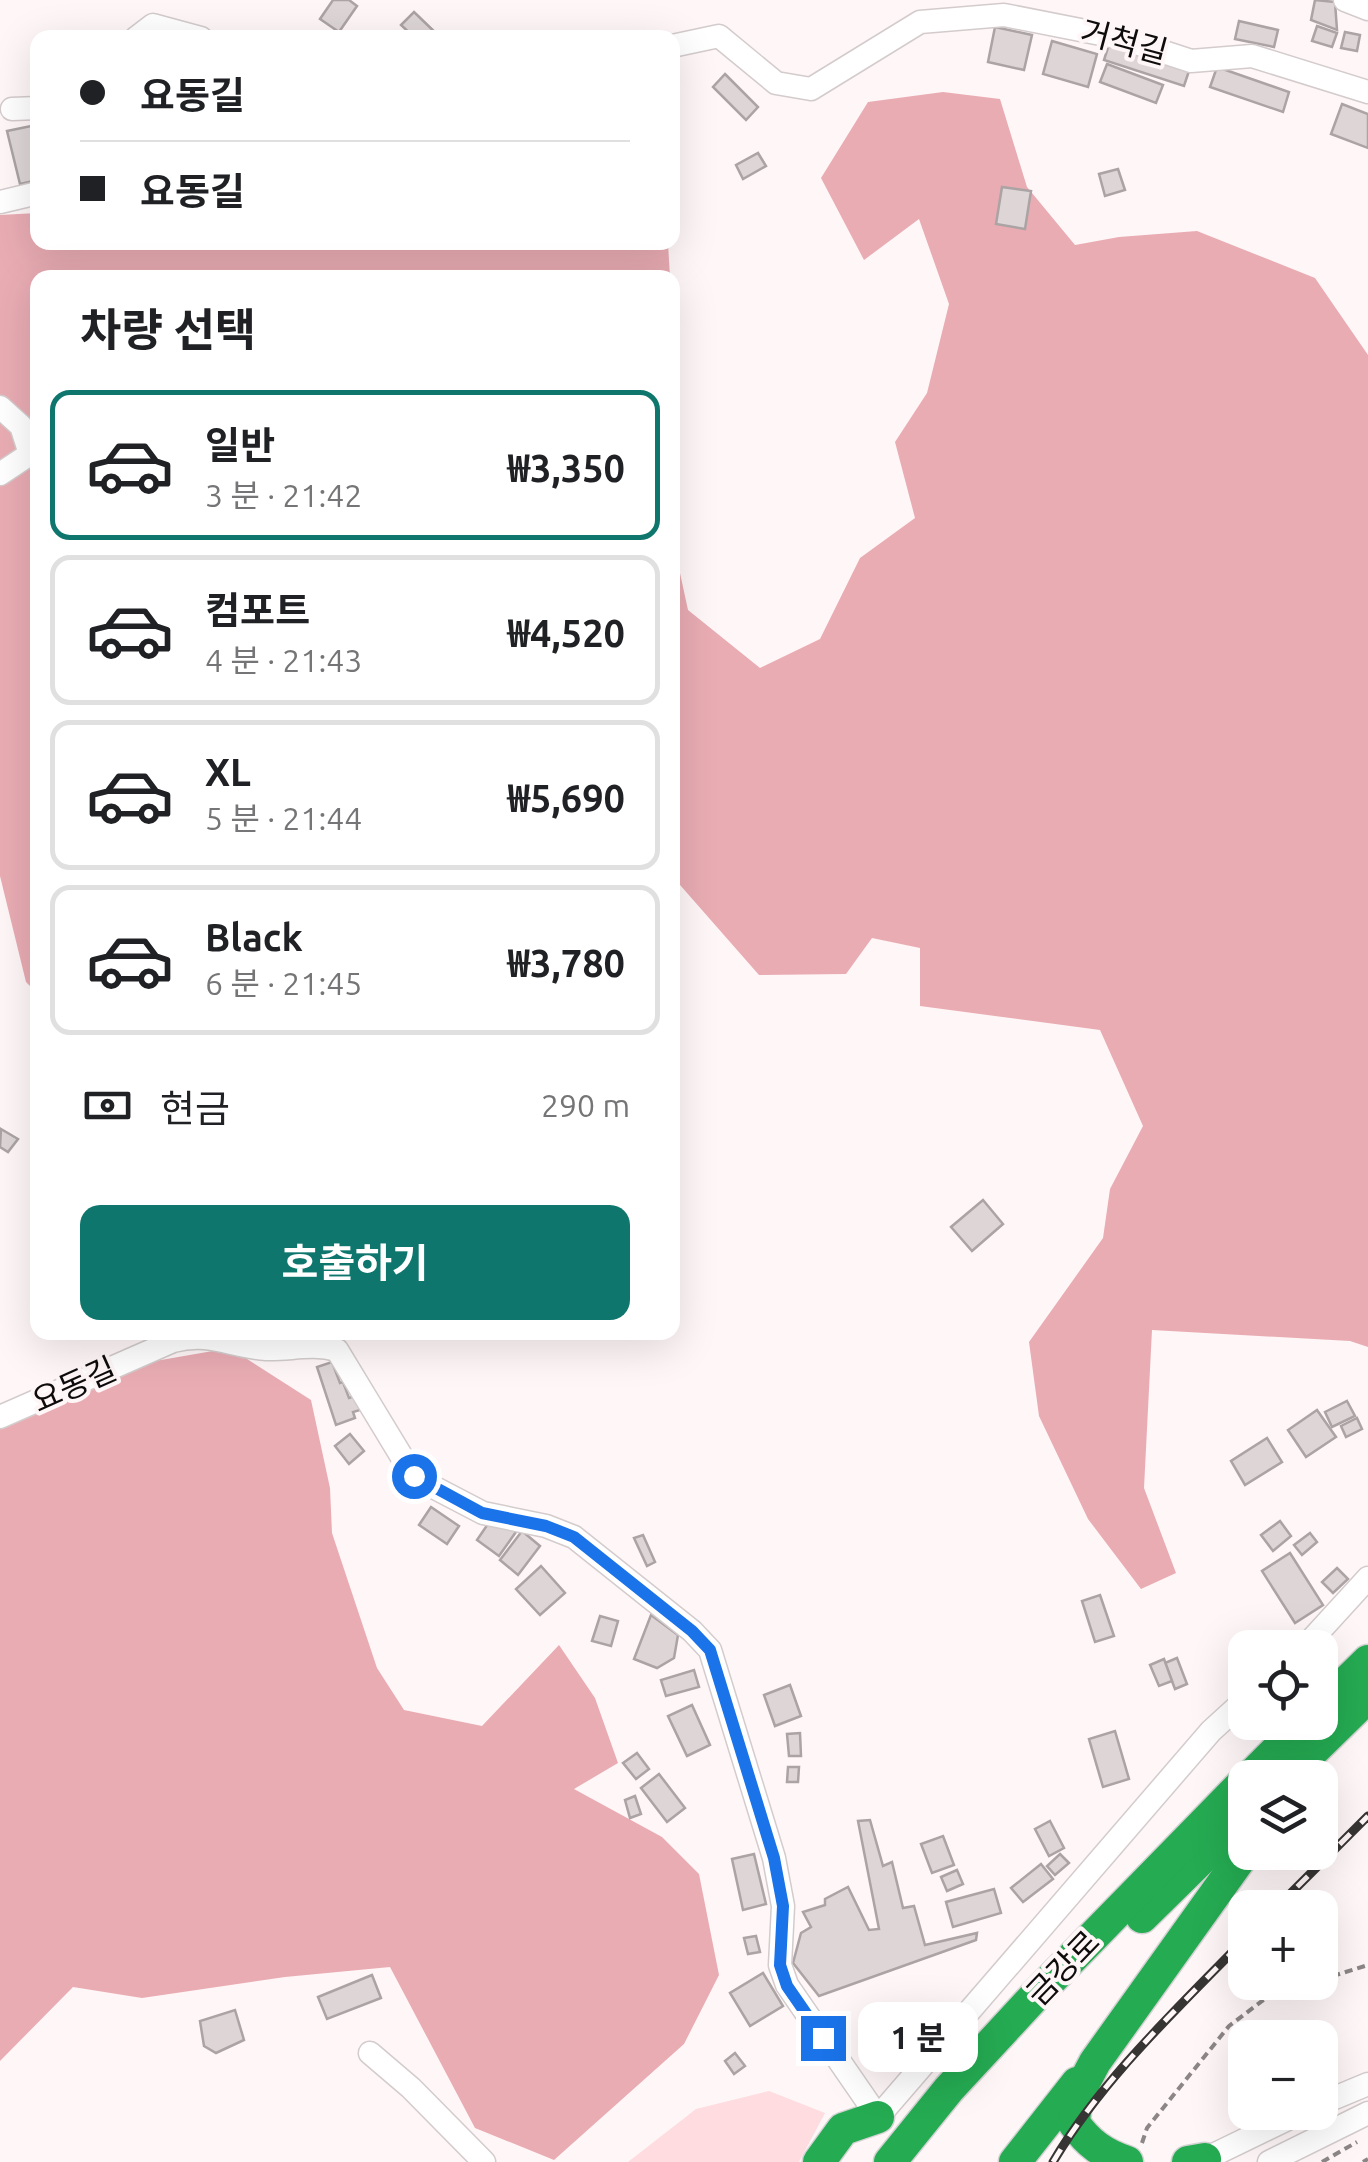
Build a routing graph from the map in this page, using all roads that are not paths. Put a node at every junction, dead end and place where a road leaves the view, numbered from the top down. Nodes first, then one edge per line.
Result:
1 (1345, 0) edge
2 (1368, 9) edge
3 (146, 30) edge
4 (171, 30) edge
5 (680, 44) edge
6 (1368, 92) edge
7 (30, 109) edge
8 (12, 110) dead end
9 (30, 195) edge
10 (0, 202) edge
11 (0, 408) edge
12 (0, 474) edge
13 (176, 1340) edge
14 (227, 1340) edge
15 (0, 1417) edge
16 (1368, 1578) edge
17 (1320, 1630) edge
18 (1368, 1660) edge
19 (1338, 1690) edge
20 (1368, 1698) edge
21 (1228, 1715) edge
22 (1287, 1740) edge
23 (1266, 1760) edge
24 (1303, 1760) edge
25 (1319, 1760) edge
26 (1228, 1798) edge
27 (1228, 1833) edge
28 (1232, 1870) edge
29 (370, 2053) dead end
30 (1094, 2062) junction
31 (1368, 2084) edge
32 (1338, 2096) edge
33 (1368, 2113) edge
34 (878, 2117) junction
35 (1264, 2130) edge
36 (1134, 2153) edge
37 (1198, 2161) edge
38 (484, 2162) edge
39 (818, 2162) edge
40 (830, 2162) edge
41 (890, 2162) edge
42 (915, 2162) edge
43 (1015, 2162) edge
44 (1269, 2162) edge

1 - 2 street
3 - 4 street
5 - 6 street, 거척길
7 - 8 street
9 - 10 street
11 - 12 street
13 - 15 street, 요동길
14 - 34 street, 요동길
16 - 17 street
18 - 19 highway
20 - 24 highway
20 - 25 highway
21 - 34 street
22 - 23 highway, 금강로
26 - 41 highway, 금강로
27 - 42 highway, 금강로
28 - 30 highway
29 - 38 street
30 - 36 highway
30 - 43 highway
31 - 32 street
33 - 44 street
34 - 39 highway
34 - 40 highway
35 - 37 street

